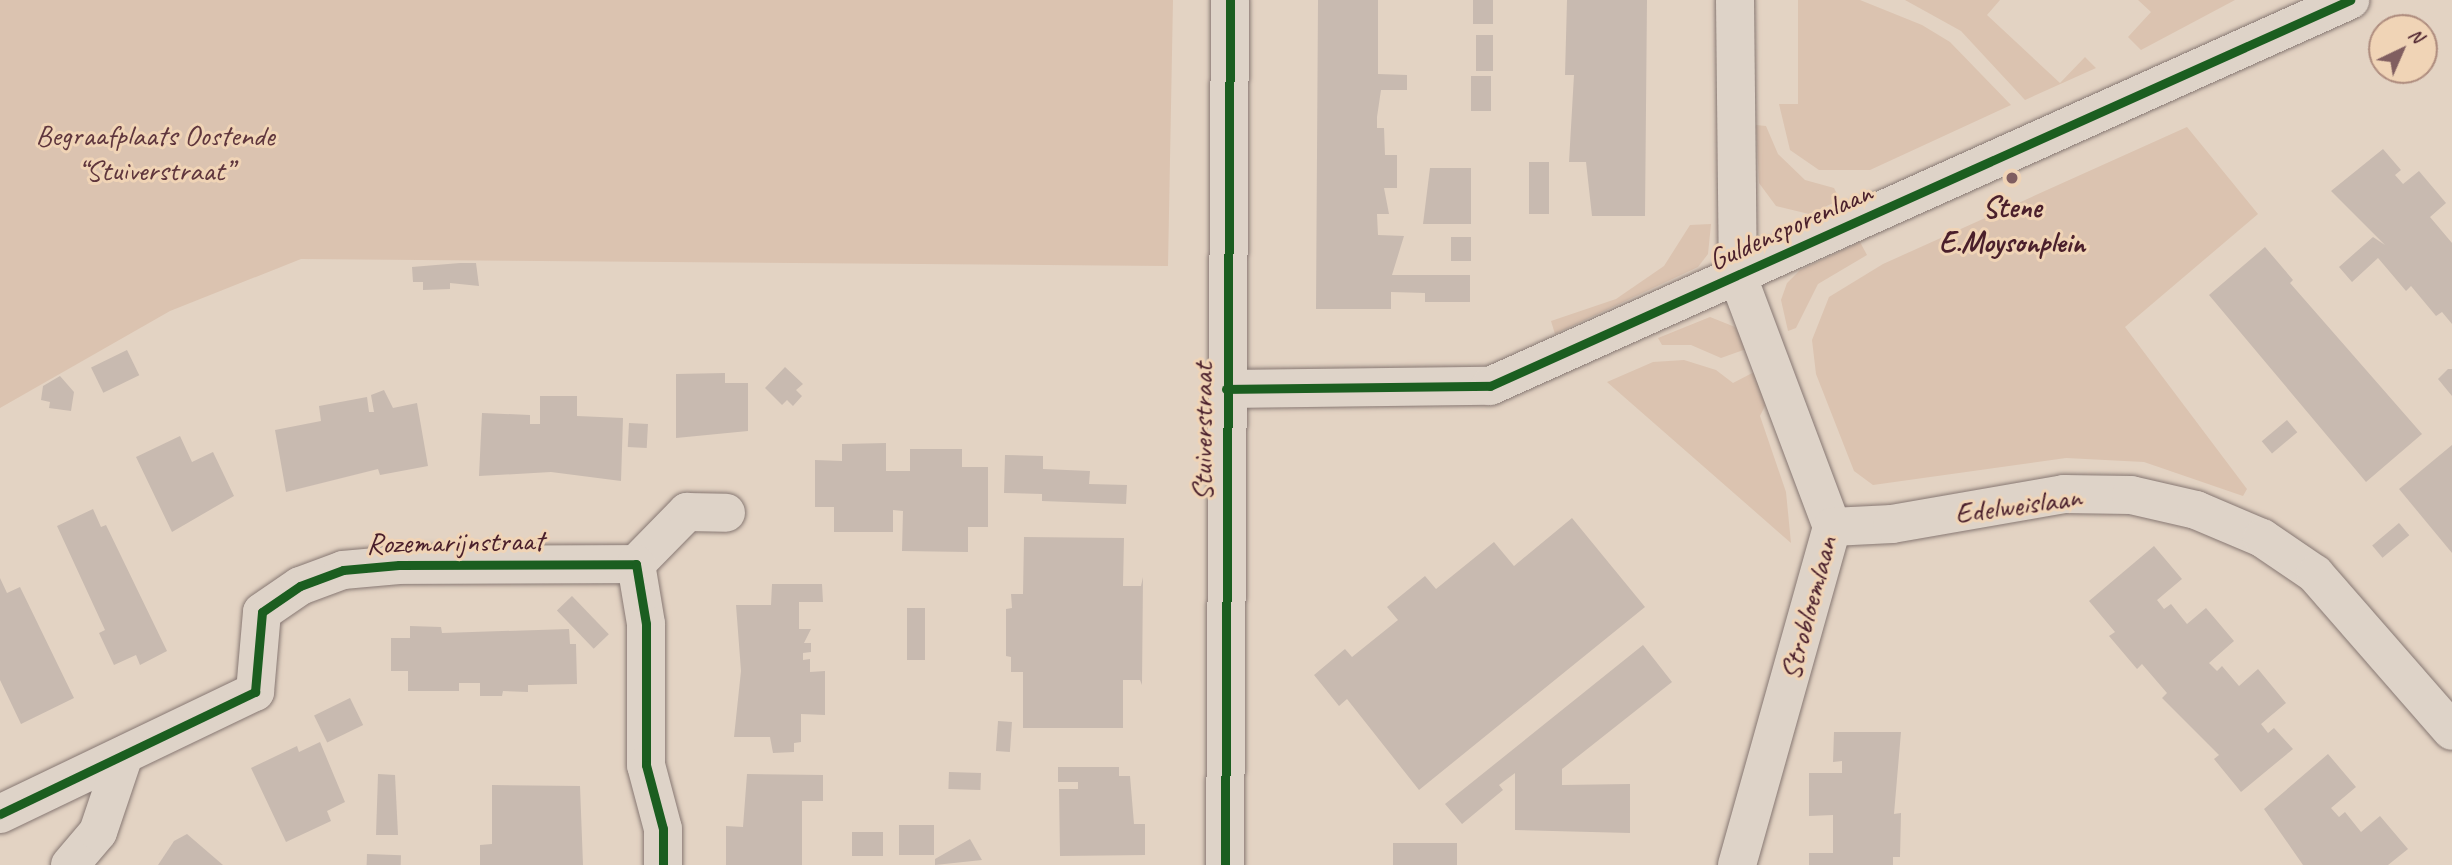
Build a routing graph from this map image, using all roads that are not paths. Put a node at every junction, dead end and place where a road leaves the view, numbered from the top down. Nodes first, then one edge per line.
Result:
1 (1230, 0) edge
2 (1735, 0) edge
3 (2350, 0) edge
4 (1738, 276) junction
5 (1226, 389) junction
6 (726, 513) dead end
7 (1832, 527) junction
8 (636, 564) junction
9 (2452, 731) edge
10 (124, 755) junction
11 (0, 814) edge
12 (70, 865) edge
13 (663, 865) edge
14 (1225, 865) edge
15 (1737, 865) edge

1 - 5 street, Stuiverstraat
2 - 4 street, Strobloemlaan
3 - 4 street, Guldensporenlaan
4 - 5 street, Guldensporenlaan
4 - 7 street, Strobloemlaan
5 - 14 street, Stuiverstraat
6 - 8 street
7 - 9 street, Edelweislaan
7 - 15 street, Strobloemlaan
8 - 10 street, Rozemarijnstraat
8 - 13 street
10 - 11 street, Rozemarijnstraat
10 - 12 street

